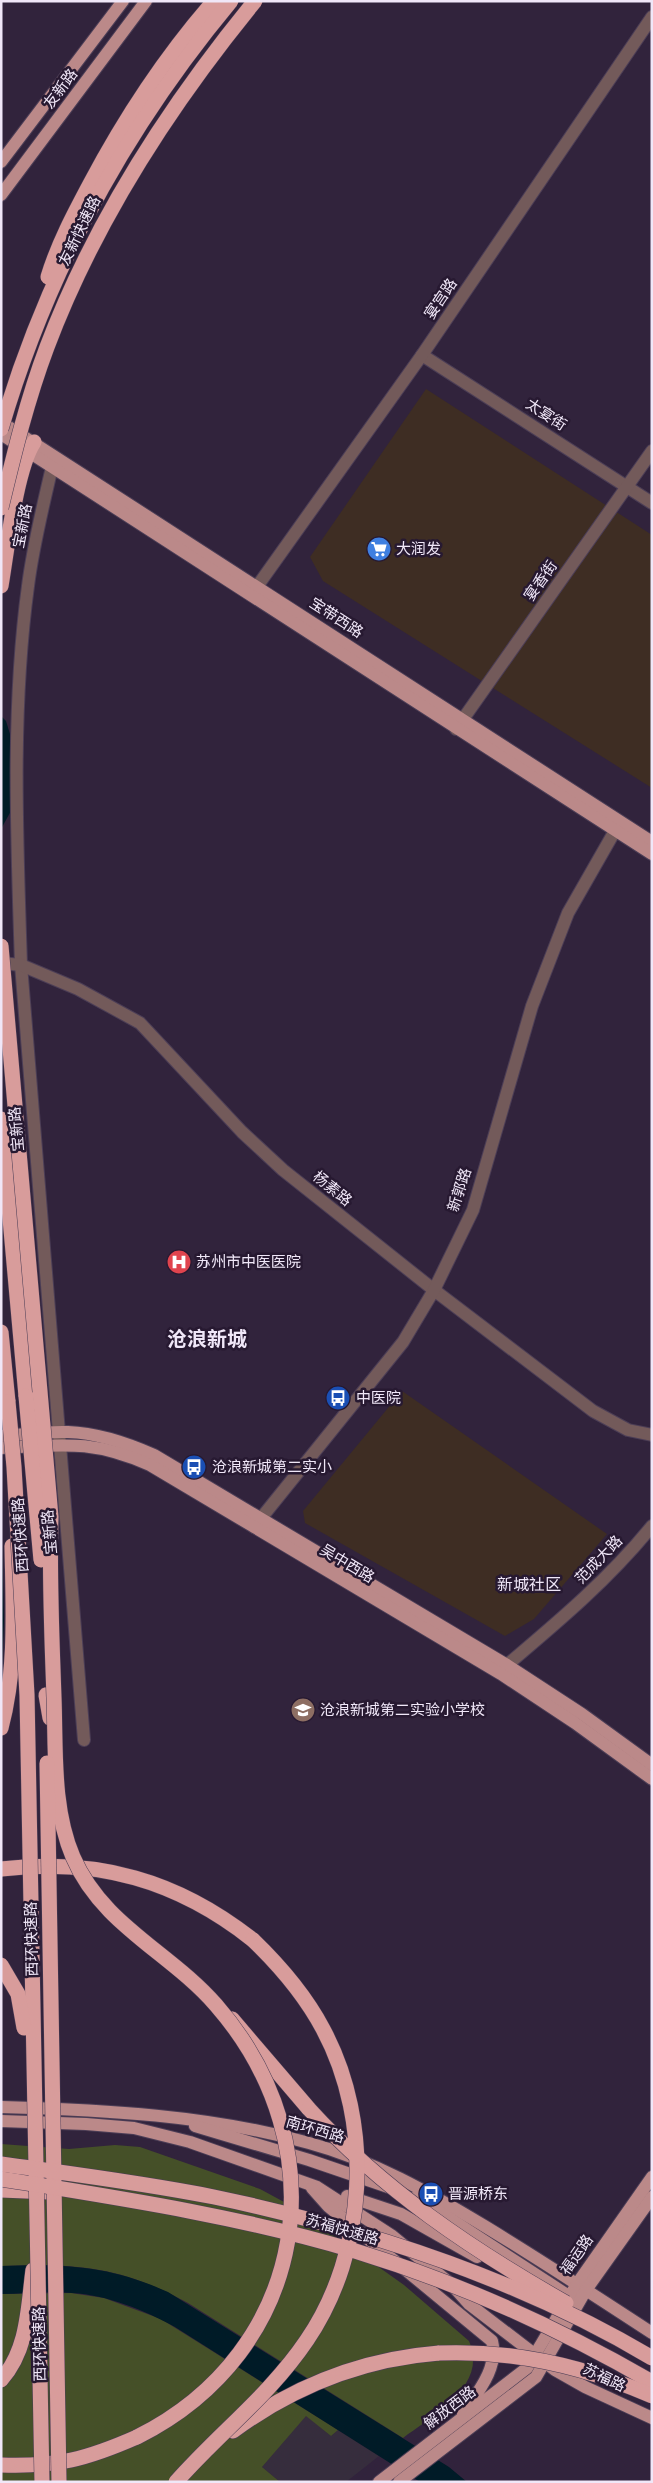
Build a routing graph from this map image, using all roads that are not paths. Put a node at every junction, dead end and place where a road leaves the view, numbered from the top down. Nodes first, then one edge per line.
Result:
1 (123, 1) edge
2 (146, 1) edge
3 (214, 1) edge
4 (231, 1) edge
5 (255, 1) edge
6 (652, 17) edge
7 (1, 162) edge
8 (1, 195) edge
9 (31, 341) junction
10 (422, 355) junction
11 (1, 422) edge
12 (1, 429) edge
13 (1, 434) edge
14 (31, 447) junction
15 (652, 451) edge
16 (55, 462) junction
17 (627, 487) junction
18 (652, 503) edge
19 (1, 508) edge
20 (1, 586) edge
21 (254, 590) junction
22 (459, 725) junction
23 (617, 826) junction
24 (652, 842) edge
25 (652, 854) edge
26 (1, 946) edge
27 (1, 963) edge
28 (21, 965) junction
29 (1, 1119) edge
30 (434, 1290) junction
31 (1, 1332) edge
32 (652, 1435) edge
33 (58, 1438) junction
34 (2, 1442) edge
35 (45, 1453) junction
36 (14, 1467) junction
37 (257, 1523) junction
38 (652, 1526) edge
39 (41, 1556) junction
40 (504, 1669) junction
41 (46, 1694) junction
42 (1, 1728) edge
43 (84, 1740) dead end
44 (56, 1757) junction
45 (652, 1766) edge
46 (652, 1779) edge
47 (1, 1869) edge
48 (1, 1965) edge
49 (194, 1981) junction
50 (1, 2107) edge
51 (166, 2117) junction
52 (1, 2122) edge
53 (34, 2146) junction
54 (1, 2164) edge
55 (652, 2177) edge
56 (1, 2179) edge
57 (313, 2185) junction
58 (1, 2190) edge
59 (93, 2194) junction
60 (652, 2197) edge
61 (37, 2244) junction
62 (582, 2287) junction
63 (570, 2305) junction
64 (652, 2333) edge
65 (652, 2353) edge
66 (652, 2358) edge
67 (540, 2359) junction
68 (1, 2380) edge
69 (652, 2382) edge
70 (652, 2396) edge
71 (647, 2415) edge
72 (458, 2422) junction
73 (211, 2446) junction
74 (432, 2450) junction
75 (1, 2465) edge
76 (398, 2477) edge
77 (42, 2482) edge
78 (60, 2482) edge
79 (176, 2482) edge
80 (379, 2482) edge

1 - 7 main road, 友新路
2 - 8 main road, 友新路
3 - 9 highway, bridge
4 - 9 highway, 友新快速路, bridge
5 - 19 highway, 友新快速路, bridge
6 - 10 street, 宴宫路
9 - 12 highway, 友新快速路, bridge
10 - 17 street, 太宴街
10 - 21 street, 宴宫路
11 - 14 main road, 宝带西路
13 - 14 main road, 宝带西路
14 - 16 main road, 宝带西路
14 - 20 highway
15 - 17 street, 宴香街
16 - 21 main road, 宝带西路
16 - 28 street, 宝新路
17 - 18 street, 太宴街
17 - 22 street, 宴香街
21 - 22 main road, 宝带西路
22 - 23 main road, 宝带西路
23 - 24 main road, 宝带西路
23 - 25 main road, 宝带西路
23 - 30 street, 新郭路
26 - 35 highway, bridge
27 - 28 street, 杨素路
28 - 30 street, 杨素路
28 - 33 street, 宝新路
29 - 39 highway, 西环快速路, bridge
30 - 32 street, 杨素路
30 - 37 street, 新郭路
31 - 36 highway, 西环快速路, bridge
33 - 34 main road, 吴中西路
33 - 37 main road, 吴中西路
33 - 43 street, 宝新路
35 - 39 highway, bridge
35 - 44 highway, bridge
36 - 42 highway, bridge
36 - 53 highway, 西环快速路, bridge
37 - 40 main road, 吴中西路
38 - 40 street, 范成大路
39 - 41 highway, 西环快速路
40 - 45 main road, 吴中西路
40 - 46 main road, 吴中西路
41 - 44 highway, bridge
41 - 78 highway, 西环快速路, bridge
44 - 49 highway, bridge
47 - 73 highway, bridge
48 - 53 highway, bridge
49 - 65 highway, bridge
49 - 75 highway, bridge
50 - 51 main road, 南环西路
51 - 62 main road, 南环西路
51 - 63 main road
52 - 57 main road
53 - 61 highway, 西环快速路, bridge
54 - 66 highway, 苏福快速路, bridge
55 - 62 main road, 福运路
56 - 59 highway, 苏福快速路, bridge
57 - 63 main road
57 - 67 main road
57 - 72 main road
58 - 59 highway, bridge
59 - 69 highway, 苏福快速路, bridge
60 - 62 main road, 福运路
61 - 68 highway, bridge
61 - 77 highway, 西环快速路, bridge
62 - 63 main road, 福运路
62 - 64 main road
63 - 67 main road, 福运路
67 - 71 main road, 苏福路
67 - 72 main road, 解放西路
67 - 74 main road, 解放西路
70 - 73 highway, bridge
72 - 74 main road, 解放西路
73 - 79 highway, bridge
74 - 76 main road, 解放西路
76 - 80 main road, 解放西路

